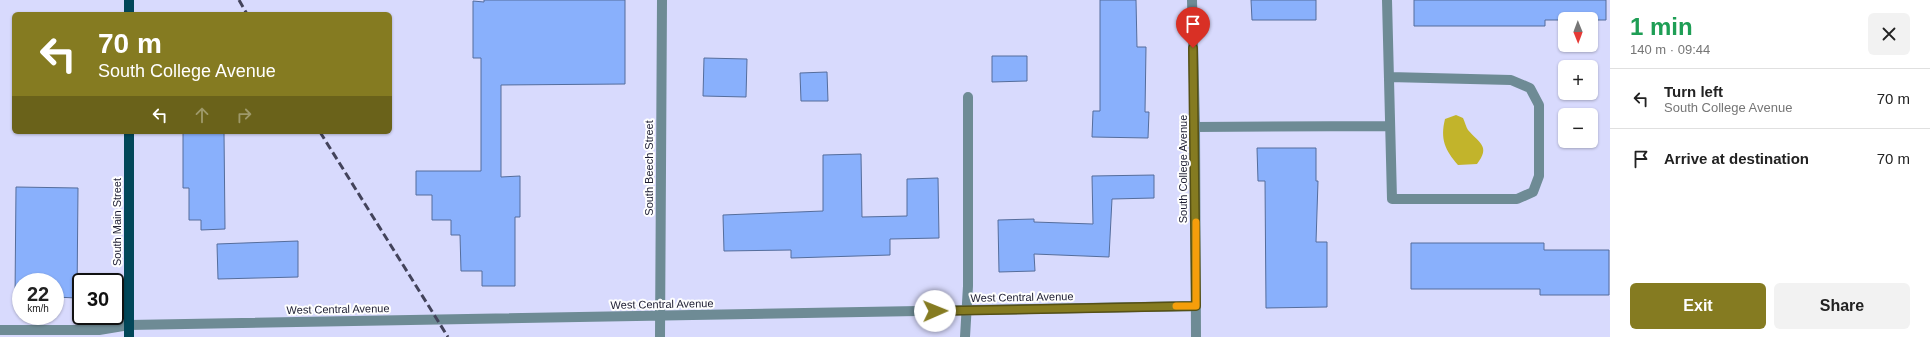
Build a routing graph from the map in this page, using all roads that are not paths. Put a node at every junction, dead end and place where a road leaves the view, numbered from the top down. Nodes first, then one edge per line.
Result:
1 (129, 0) edge
2 (662, 0) edge
3 (1192, 0) edge
4 (1387, 0) edge
5 (129, 12) edge
6 (1389, 77) junction
7 (968, 97) dead end
8 (1390, 126) junction
9 (1195, 127) junction
10 (129, 134) edge
11 (1196, 306) junction
12 (966, 310) junction
13 (659, 316) junction
14 (129, 325) junction
15 (0, 330) edge
16 (129, 337) edge
17 (660, 337) edge
18 (965, 337) edge
19 (1196, 337) edge

1 - 5 main road
2 - 13 street, South Beech Street
3 - 9 street, South College Avenue
4 - 6 street
6 - 8 street
6 - 8 street
7 - 12 street
8 - 9 street
9 - 11 street, South College Avenue
10 - 14 main road, South Main Street
11 - 12 street, West Central Avenue
11 - 19 street, South College Avenue
12 - 13 street, West Central Avenue
12 - 18 street
13 - 14 street, West Central Avenue
13 - 17 street, South Beech Street
14 - 15 street, West Central Avenue
14 - 16 main road, South Main Street

